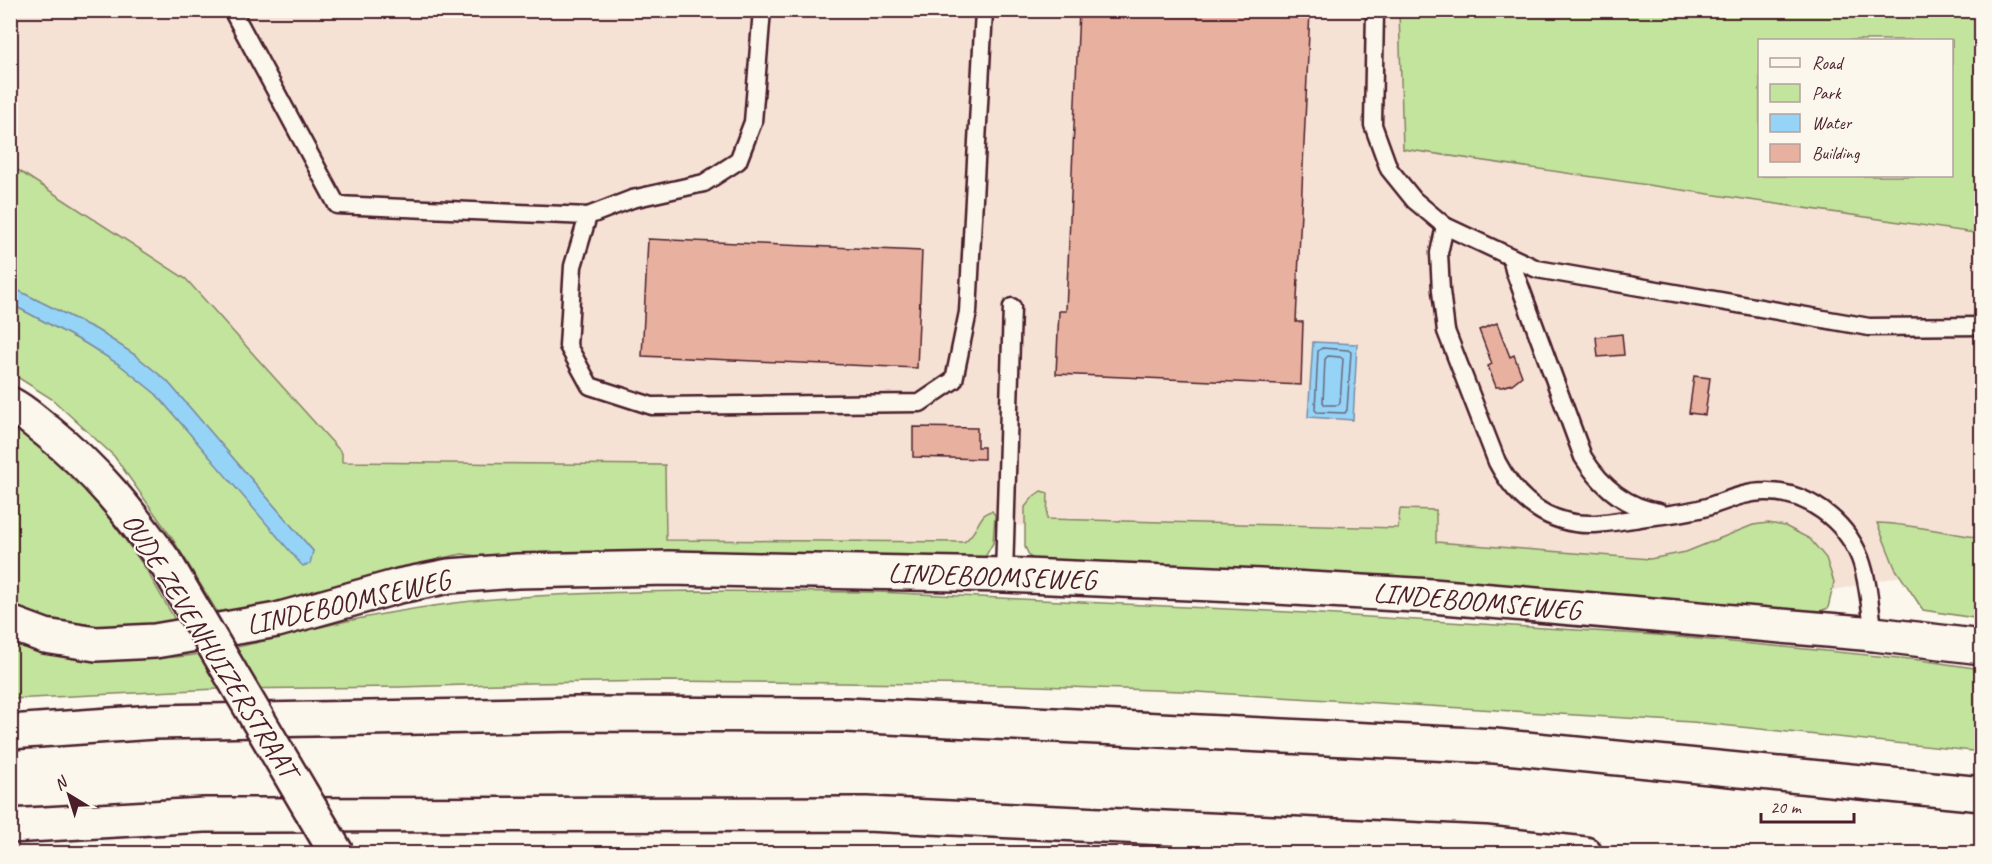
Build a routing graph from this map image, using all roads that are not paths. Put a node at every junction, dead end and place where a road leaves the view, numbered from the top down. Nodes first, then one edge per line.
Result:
1 (232, 10) edge
2 (762, 10) edge
3 (984, 10) edge
4 (1375, 10) edge
5 (588, 216) junction
6 (1445, 226) junction
7 (1511, 257) junction
8 (1012, 307) dead end
9 (1982, 326) edge
10 (10, 404) edge
11 (1669, 514) junction
12 (1004, 575) junction
13 (10, 623) edge
14 (1874, 634) junction
15 (1982, 647) edge
16 (10, 732) edge
17 (1982, 794) edge
18 (10, 826) edge
19 (337, 854) edge
20 (1585, 854) edge

1 - 5 lane
2 - 5 lane
3 - 5 lane
4 - 6 lane
6 - 7 lane
6 - 11 lane
7 - 9 lane
7 - 11 lane
8 - 12 lane
10 - 19 main road, OUDE ZEVENHUIZERSTRAAT, bridge
11 - 14 lane
12 - 13 main road, LINDEBOOMSEWEG
12 - 14 main road, LINDEBOOMSEWEG
14 - 15 main road, LINDEBOOMSEWEG
16 - 17 main road
18 - 20 main road

